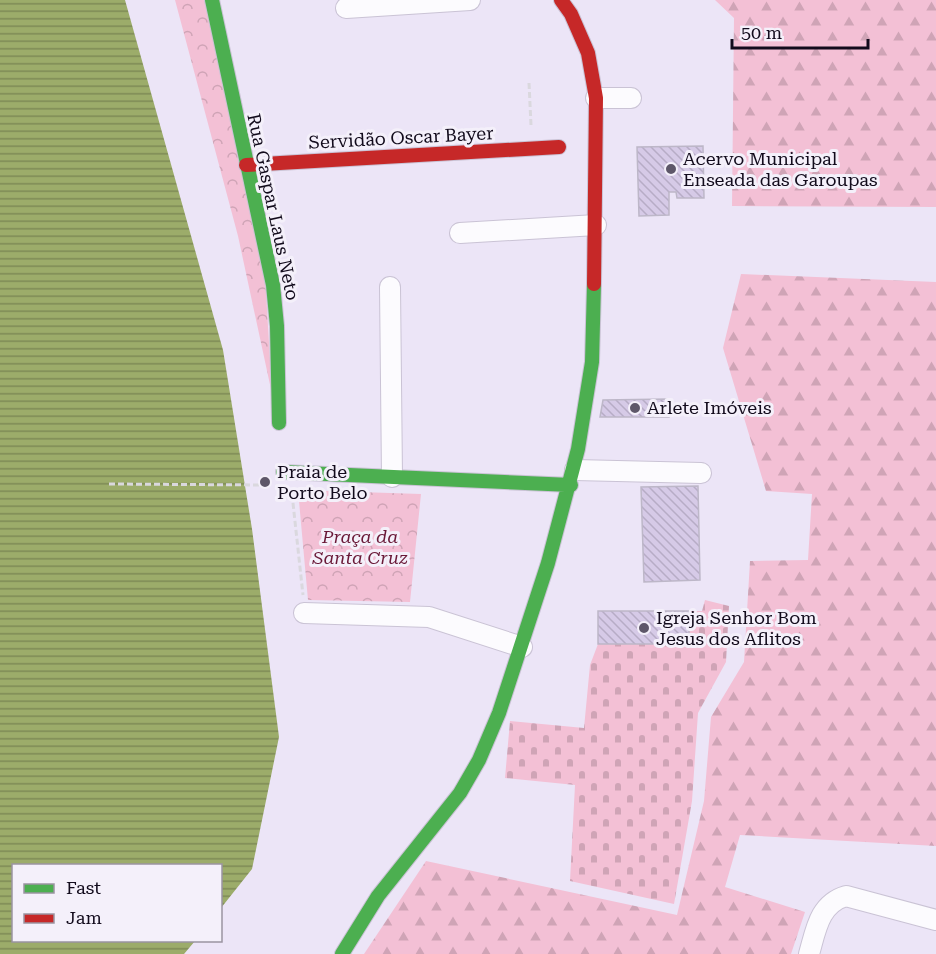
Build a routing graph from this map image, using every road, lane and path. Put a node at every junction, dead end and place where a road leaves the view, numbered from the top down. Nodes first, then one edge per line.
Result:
1 (212, 0) edge
2 (470, 0) edge
3 (561, 0) edge
4 (346, 8) dead end
5 (529, 83) dead end
6 (596, 98) junction
7 (631, 98) dead end
8 (559, 147) dead end
9 (532, 148) junction
10 (246, 165) junction
11 (596, 225) junction
12 (460, 233) dead end
13 (390, 287) dead end
14 (279, 423) dead end
15 (283, 472) joint
16 (701, 473) dead end
17 (392, 477) junction
18 (573, 478) junction
19 (109, 484) dead end
20 (266, 485) dead end
21 (304, 613) joint
22 (522, 647) junction
23 (936, 920) edge
24 (342, 954) edge
25 (809, 954) edge

1 - 10 street, Rua Gaspar Laus Neto
2 - 4 street
3 - 6 street
5 - 9 path
6 - 7 street
6 - 11 street
8 - 9 street, Servidão Oscar Bayer
9 - 10 street, Servidão Oscar Bayer
10 - 14 street, Rua Gaspar Laus Neto
11 - 12 street
11 - 18 street
13 - 17 street
15 - 17 street
15 - 21 path
16 - 18 street
17 - 18 street
18 - 22 street
19 - 20 path
21 - 22 street
22 - 24 street
23 - 25 street

